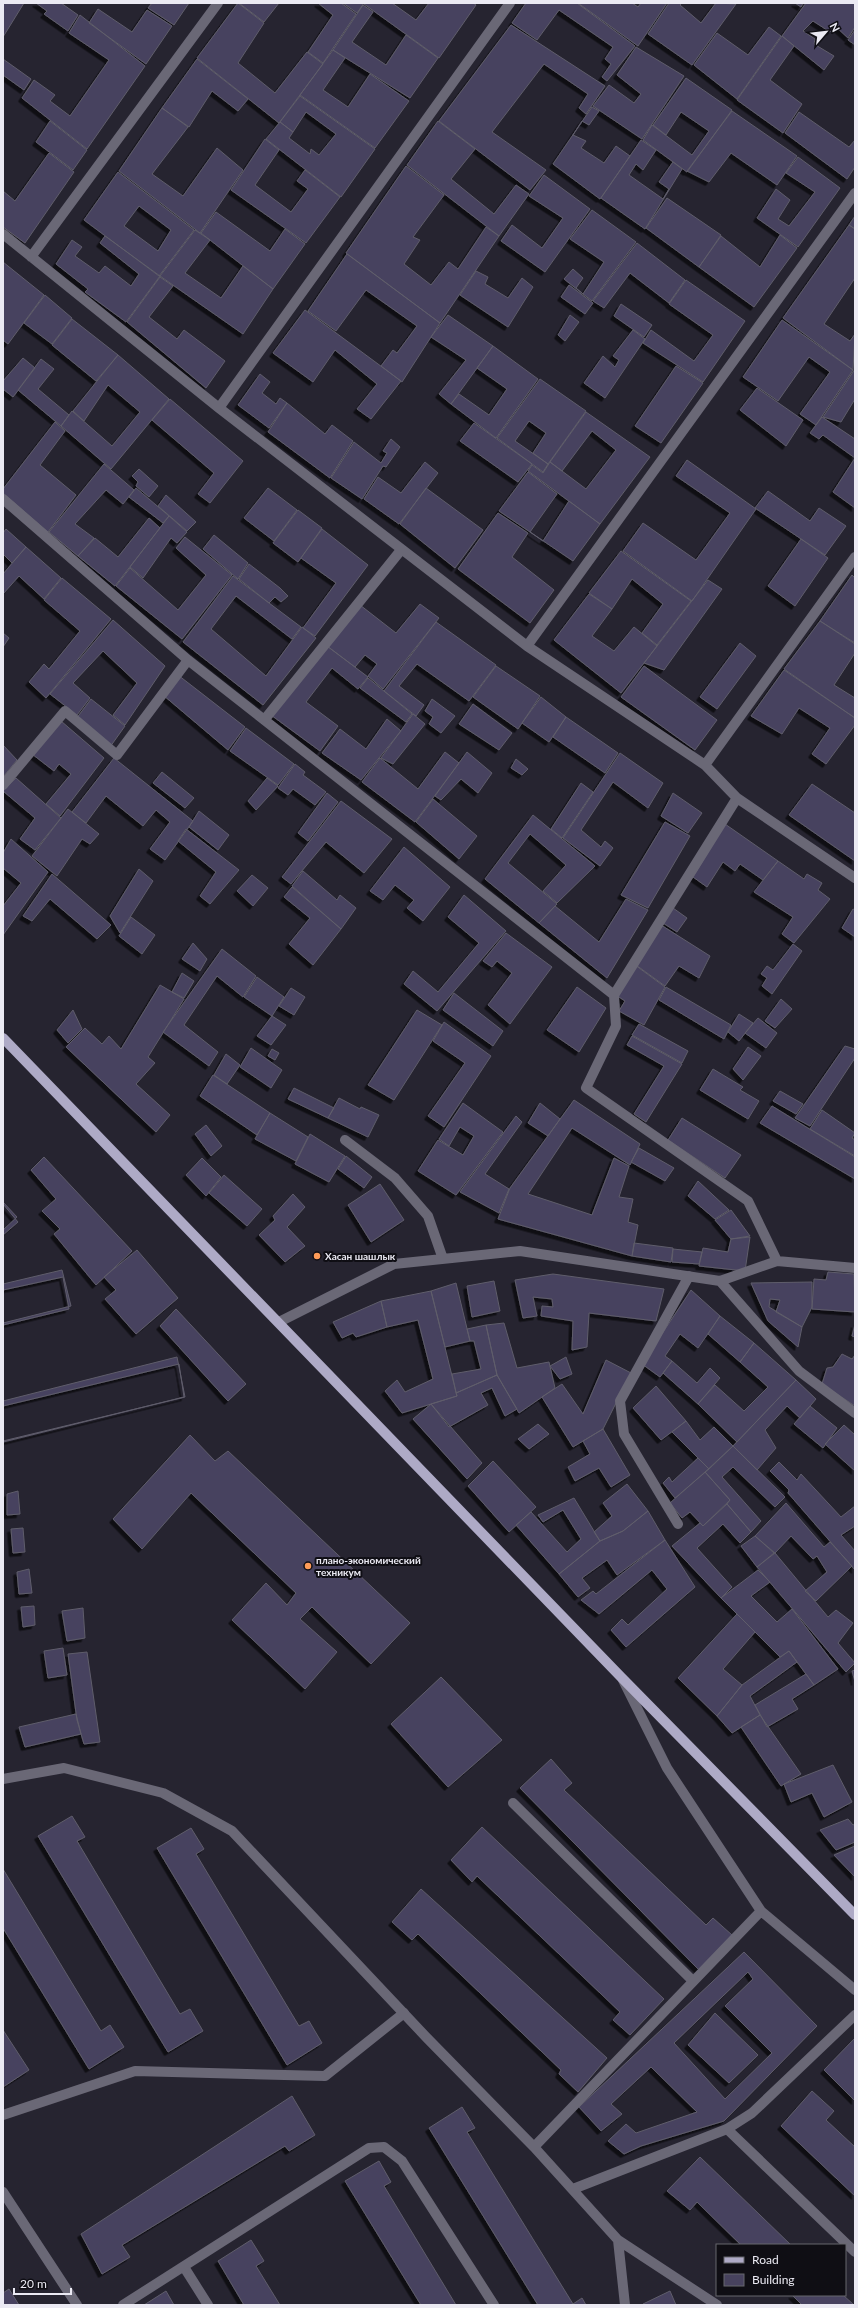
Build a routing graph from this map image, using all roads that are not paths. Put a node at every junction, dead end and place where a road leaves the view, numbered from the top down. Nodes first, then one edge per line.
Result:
1 (218, 3) edge
2 (510, 3) edge
3 (855, 192) edge
4 (3, 234) edge
5 (31, 257) junction
6 (219, 408) junction
7 (3, 499) edge
8 (401, 550) junction
9 (855, 557) edge
10 (527, 646) junction
11 (188, 660) junction
12 (265, 719) junction
13 (705, 765) junction
14 (3, 785) edge
15 (736, 798) junction
16 (855, 878) edge
17 (614, 995) junction
18 (3, 1038) edge
19 (345, 1140) dead end
20 (443, 1259) junction
21 (777, 1261) junction
22 (855, 1268) edge
23 (689, 1276) junction
24 (720, 1281) junction
25 (279, 1322) junction
26 (855, 1413) edge
27 (678, 1524) dead end
28 (621, 1677) junction
29 (3, 1779) edge
30 (514, 1803) dead end
31 (761, 1911) junction
32 (855, 1915) edge
33 (693, 1981) junction
34 (855, 1990) edge
35 (404, 2013) junction
36 (855, 2015) edge
37 (3, 2115) edge
38 (727, 2129) junction
39 (534, 2146) junction
40 (573, 2189) junction
41 (3, 2192) edge
42 (618, 2240) junction
43 (855, 2252) edge
44 (184, 2267) junction
45 (77, 2305) edge
46 (123, 2305) edge
47 (208, 2305) edge
48 (494, 2305) edge
49 (624, 2305) edge
50 (717, 2305) edge

1 - 5 street
2 - 6 street
3 - 10 street
4 - 5 street
5 - 6 street
6 - 8 street
7 - 11 street
8 - 10 street
8 - 12 street
9 - 13 street
10 - 13 street
11 - 12 street
11 - 14 street
12 - 17 street
13 - 15 street
15 - 16 street
15 - 17 street
17 - 21 street
18 - 25 main road
19 - 20 street
20 - 23 street
20 - 25 street
21 - 22 street
21 - 24 street
23 - 24 street
23 - 27 street
24 - 26 street
25 - 28 main road
28 - 31 street
28 - 32 main road
29 - 35 street
30 - 33 street
31 - 33 street
31 - 34 street
33 - 39 street
35 - 37 street
35 - 39 street
36 - 38 street
38 - 40 street
38 - 43 street
39 - 40 street
40 - 42 street
41 - 45 street
42 - 49 street
42 - 50 street
44 - 46 street
44 - 47 street
44 - 48 street

